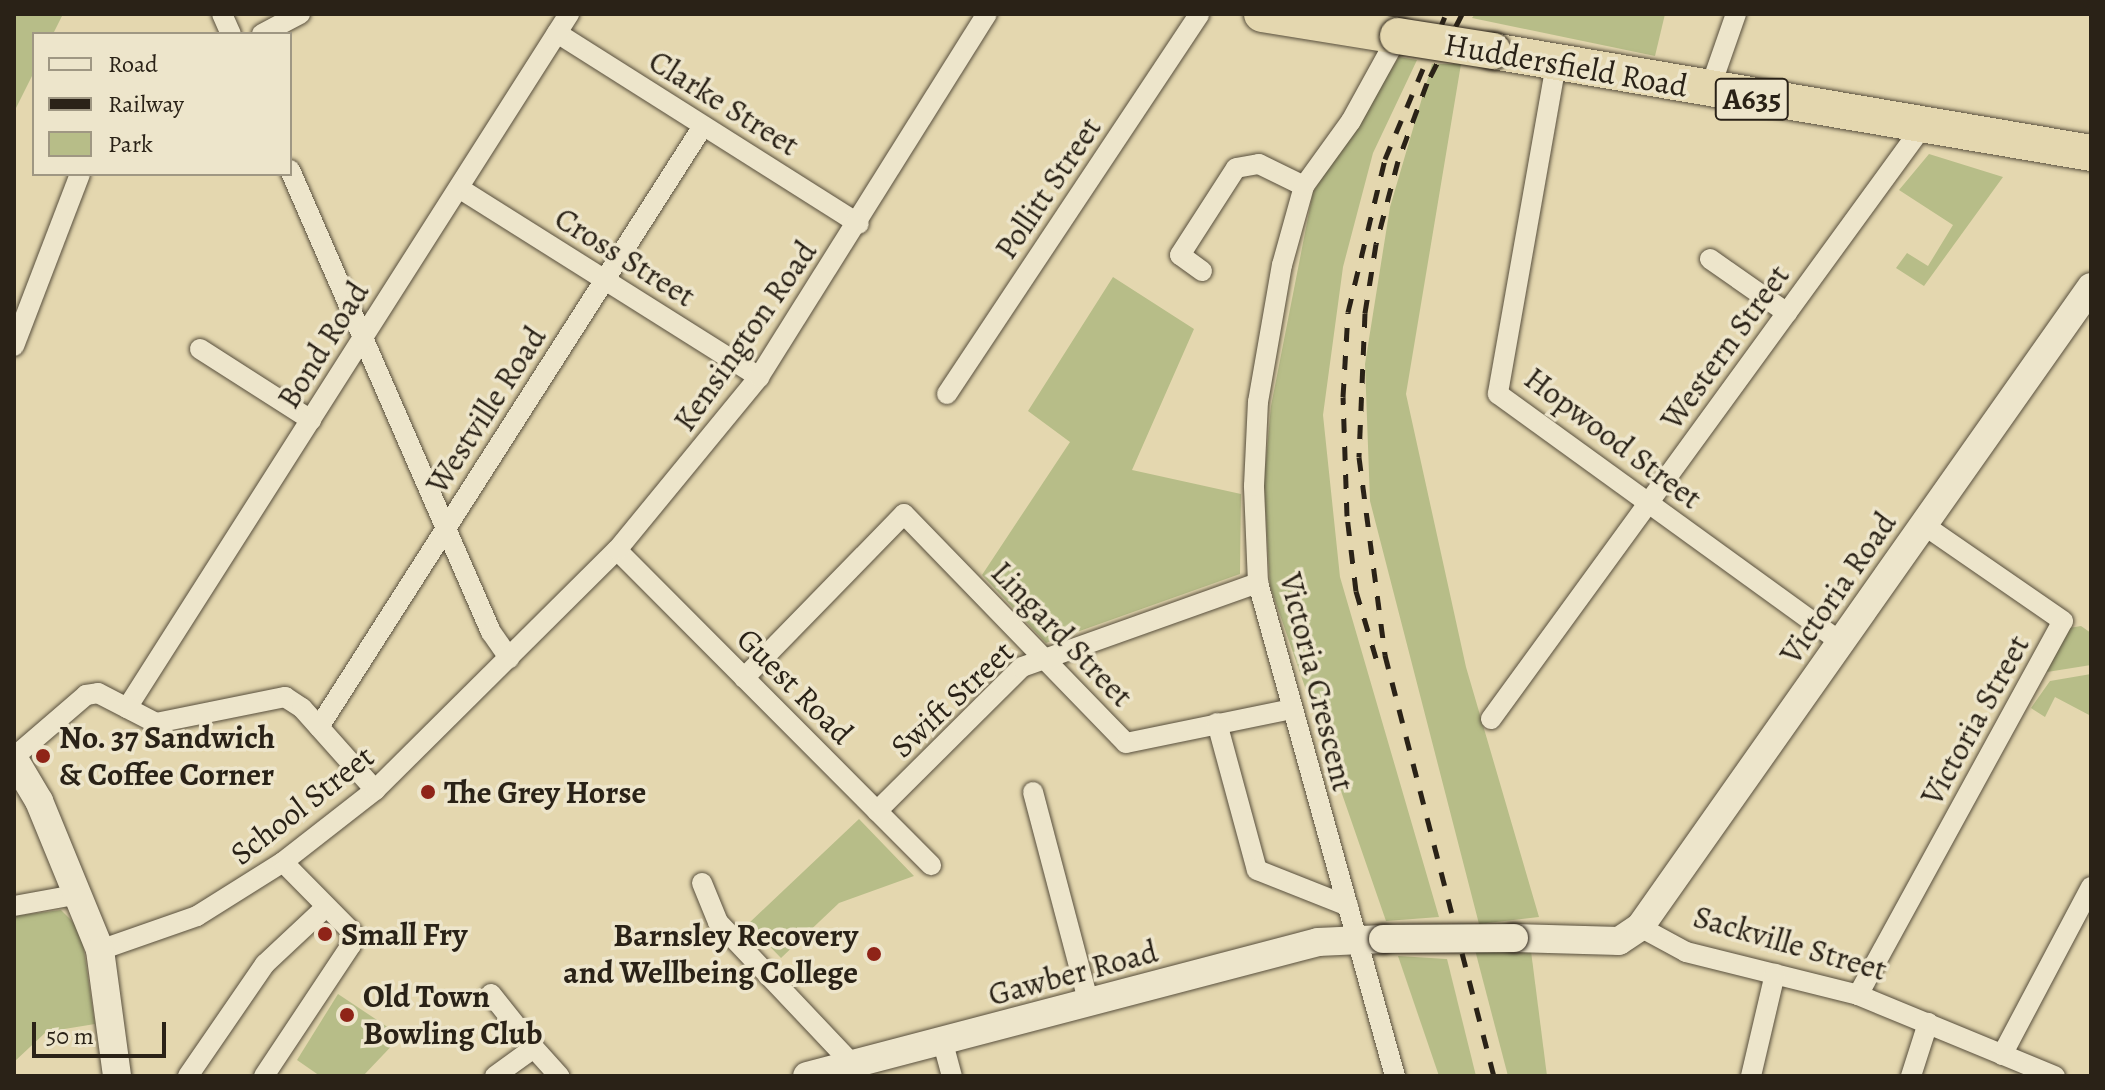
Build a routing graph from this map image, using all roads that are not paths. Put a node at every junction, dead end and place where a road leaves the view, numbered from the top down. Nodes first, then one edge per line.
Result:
1 (300, 14) edge
2 (569, 14) edge
3 (987, 14) edge
4 (1199, 14) edge
5 (1262, 14) edge
6 (1736, 14) edge
7 (1324, 19) edge
8 (266, 32) edge
9 (557, 33) junction
10 (1398, 36) junction
11 (1556, 64) junction
12 (1709, 91) junction
13 (703, 126) junction
14 (1923, 126) junction
15 (2011, 142) junction
16 (2091, 153) edge
17 (2091, 167) edge
18 (292, 175) edge
19 (79, 176) edge
20 (1304, 186) junction
21 (459, 188) junction
22 (859, 224) junction
23 (1710, 259) dead end
24 (1202, 271) dead end
25 (605, 280) junction
26 (2091, 287) edge
27 (1787, 313) junction
28 (363, 338) junction
29 (14, 346) edge
30 (200, 349) dead end
31 (759, 377) junction
32 (947, 394) dead end
33 (311, 420) junction
34 (1648, 504) junction
35 (1924, 525) junction
36 (446, 528) junction
37 (617, 550) junction
38 (1258, 583) junction
39 (1842, 643) junction
40 (509, 658) junction
41 (1042, 658) junction
42 (744, 678) junction
43 (127, 708) junction
44 (1291, 709) junction
45 (1491, 719) dead end
46 (1217, 723) junction
47 (319, 727) junction
48 (14, 758) edge
49 (375, 790) junction
50 (1033, 792) dead end
51 (877, 811) junction
52 (283, 862) junction
53 (931, 865) dead end
54 (702, 883) dead end
55 (2091, 887) edge
56 (80, 894) junction
57 (14, 906) edge
58 (1348, 906) junction
59 (326, 907) junction
60 (1640, 927) junction
61 (1370, 938) junction
62 (100, 950) junction
63 (1775, 974) junction
64 (491, 994) dead end
65 (1858, 995) junction
66 (1089, 1004) junction
67 (1928, 1023) junction
68 (943, 1043) junction
69 (534, 1048) junction
70 (2002, 1055) junction
71 (853, 1065) junction
72 (117, 1076) edge
73 (188, 1076) edge
74 (264, 1076) edge
75 (495, 1076) edge
76 (559, 1076) edge
77 (807, 1076) edge
78 (952, 1076) edge
79 (1395, 1076) edge
80 (1751, 1076) edge
81 (1911, 1076) edge
82 (2055, 1076) edge

1 - 8 street
2 - 9 street, Bond Road
3 - 22 street, Kensington Road
4 - 32 street, Pollitt Street
5 - 7 highway, Huddersfield Road / A635
6 - 12 street
7 - 10 highway, Huddersfield Road / A635
9 - 13 street, Clarke Street
9 - 21 street, Bond Road
10 - 11 highway, Huddersfield Road / A635, bridge
10 - 20 street, Victoria Crescent
11 - 12 highway, Huddersfield Road / A635
11 - 34 street, Hopwood Street
12 - 14 highway, Huddersfield Road / A635
13 - 22 street, Clarke Street
13 - 25 street, Westville Road
14 - 15 highway, Huddersfield Road / A635
14 - 27 street, Western Street
15 - 16 highway, Huddersfield Road / A635
15 - 17 highway, Huddersfield Road / A635
18 - 28 street
19 - 29 street
20 - 24 street
20 - 38 street, Victoria Crescent
21 - 25 street, Cross Street
21 - 28 street, Bond Road
22 - 31 street, Kensington Road
23 - 27 street
25 - 31 street, Cross Street
25 - 36 street, Westville Road
26 - 35 street, Victoria Road
27 - 34 street, Western Street
28 - 33 street, Bond Road
28 - 36 street
30 - 33 street
31 - 37 street, Kensington Road
33 - 43 street, Bond Road
34 - 39 street, Hopwood Street
34 - 45 street, Western Street
35 - 39 street, Victoria Road
35 - 65 street, Victoria Street
36 - 40 street
36 - 47 street, Westville Road
37 - 40 street, Kensington Road
37 - 42 street, Guest Road
38 - 41 street, Swift Street
38 - 44 street, Victoria Crescent
39 - 60 street, Victoria Road
40 - 49 street, School Street
41 - 42 street, Lingard Street
41 - 46 street, Lingard Street
41 - 51 street, Swift Street
42 - 51 street, Guest Road
43 - 47 street
43 - 48 street
44 - 46 street, Lingard Street
44 - 58 street, Victoria Crescent
46 - 58 street
47 - 49 street
48 - 56 street
49 - 52 street, School Street
50 - 66 street
51 - 53 street, Guest Road
52 - 59 street
52 - 62 street, School Street
54 - 71 street
55 - 70 street
56 - 57 street
56 - 62 street
58 - 61 street, Victoria Crescent
59 - 73 street
59 - 74 street
60 - 61 street, bridge
60 - 63 street, Sackville Street
61 - 66 street, Gawber Road
61 - 79 street, Victoria Crescent
62 - 72 street
63 - 65 street, Sackville Street
63 - 80 street
64 - 69 street
65 - 67 street, Sackville Street
66 - 68 street, Gawber Road
67 - 70 street, Sackville Street
67 - 81 street
68 - 71 street, Gawber Road
68 - 78 street
69 - 75 street
69 - 76 street
70 - 82 street, Sackville Street
71 - 77 street, Gawber Road

